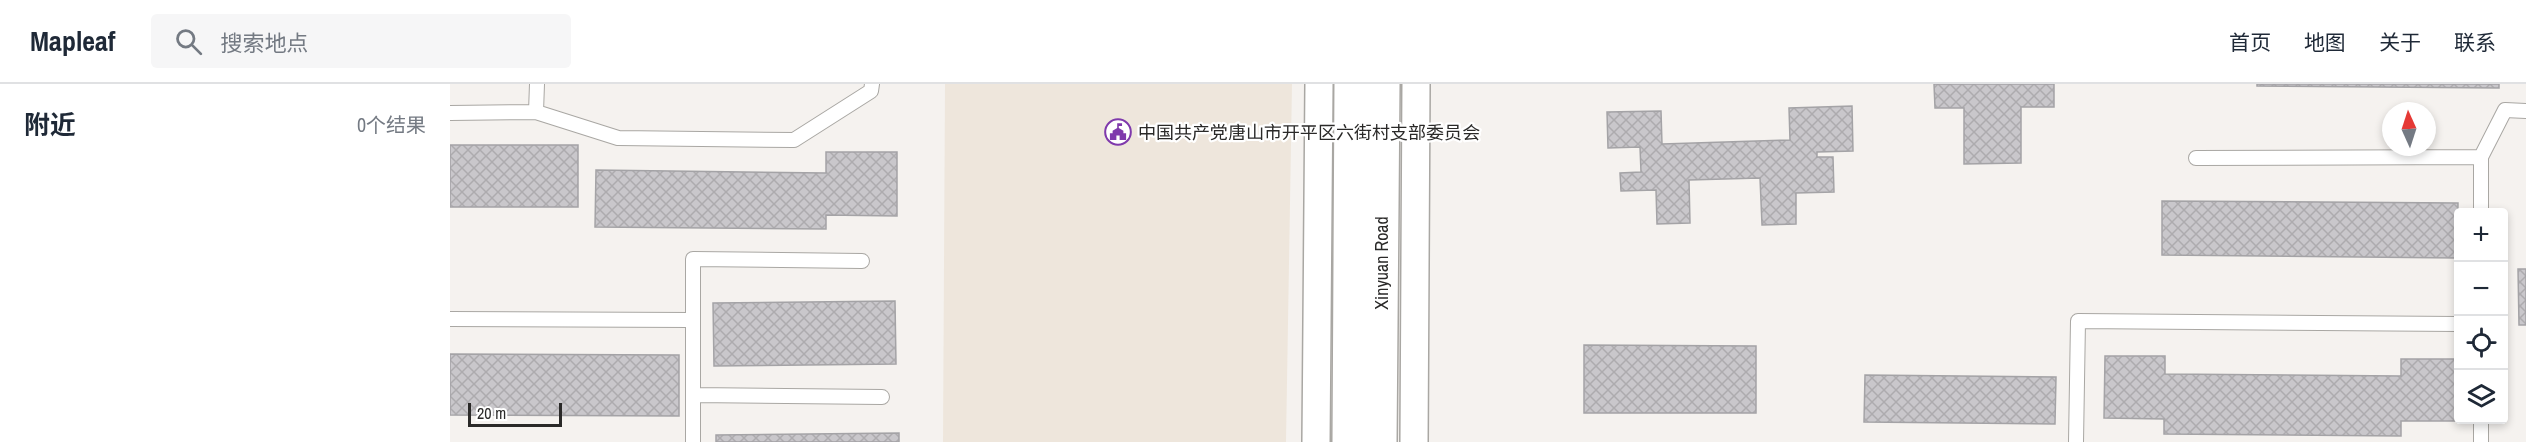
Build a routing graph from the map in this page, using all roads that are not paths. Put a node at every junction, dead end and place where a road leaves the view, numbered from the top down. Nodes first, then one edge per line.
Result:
1 (537, 84) edge
2 (872, 84) edge
3 (1319, 84) edge
4 (1351, 84) edge
5 (1383, 84) edge
6 (1416, 84) edge
7 (2526, 111) edge
8 (536, 112) junction
9 (450, 113) edge
10 (2481, 157) junction
11 (2196, 158) dead end
12 (2481, 208) edge
13 (862, 261) dead end
14 (450, 319) edge
15 (691, 320) junction
16 (2454, 324) edge
17 (694, 395) junction
18 (882, 397) dead end
19 (2481, 424) edge
20 (693, 442) edge
21 (1316, 442) edge
22 (1349, 442) edge
23 (1380, 442) edge
24 (1414, 442) edge
25 (2076, 442) edge
26 (2481, 442) edge

1 - 8 lane
2 - 8 lane
3 - 21 street
4 - 22 main road, Xinyuan Road
5 - 23 main road, Xinyuan Road
6 - 24 street
7 - 10 lane
8 - 9 lane
10 - 11 lane
10 - 12 lane
13 - 15 lane
14 - 15 lane
15 - 17 lane
16 - 25 lane
17 - 18 lane
17 - 20 lane
19 - 26 lane

